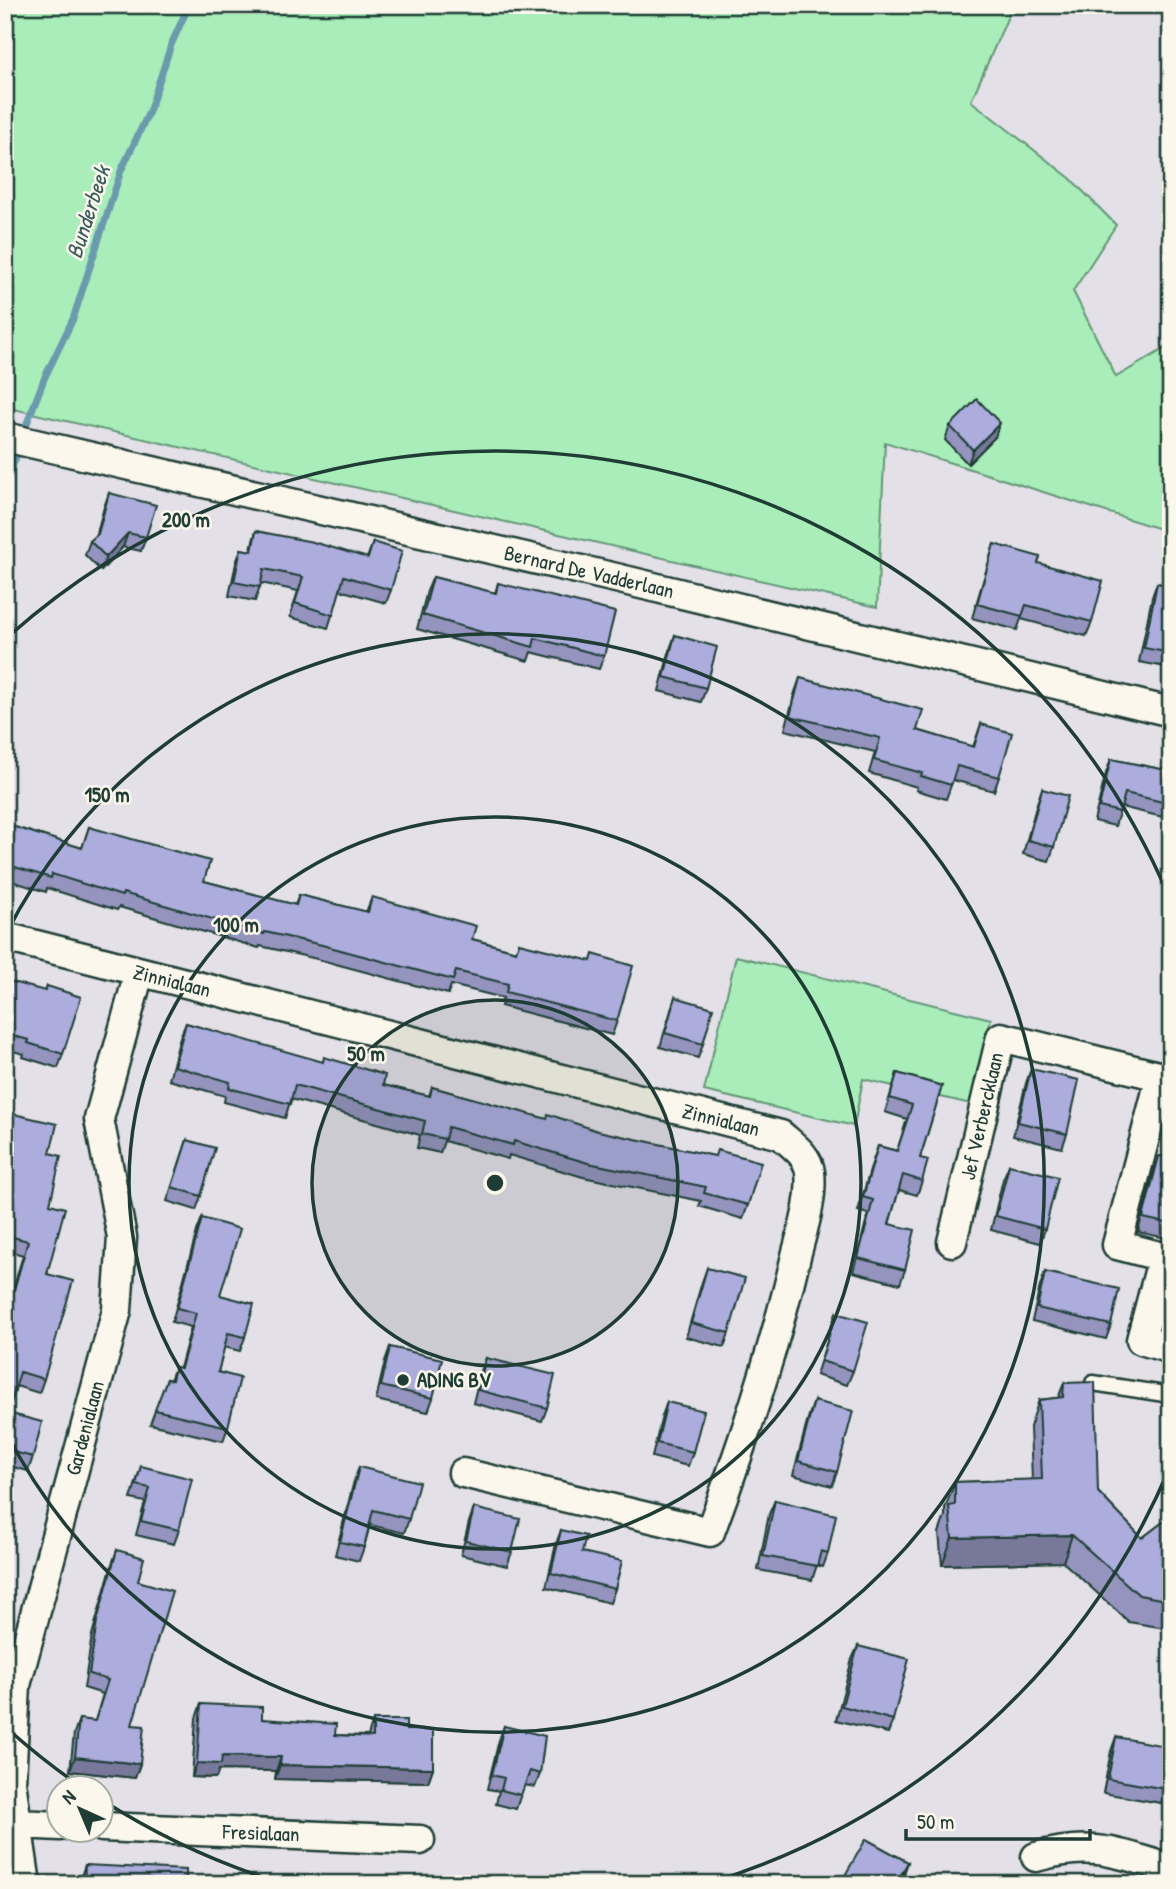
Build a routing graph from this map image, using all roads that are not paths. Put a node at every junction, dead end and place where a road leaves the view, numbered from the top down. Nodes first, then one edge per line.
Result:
1 (5, 437) edge
2 (1171, 712) edge
3 (5, 937) edge
4 (139, 973) junction
5 (1166, 1077) edge
6 (952, 1242) dead end
7 (1168, 1348) dead end
8 (1093, 1383) edge
9 (1171, 1395) edge
10 (463, 1473) dead end
11 (10, 1684) edge
12 (18, 1824) junction
13 (46, 1825) edge
14 (116, 1828) edge
15 (421, 1839) dead end
16 (1036, 1857) dead end
17 (1171, 1869) edge
18 (26, 1884) edge

1 - 2 street, Bernard De Vadderlaan
3 - 4 street, Zinnialaan
4 - 10 street, Zinnialaan
4 - 11 street, Gardenialaan
5 - 6 street, Jef Verbercklaan
5 - 7 street
8 - 9 lane
11 - 12 street, Gardenialaan
12 - 13 street
12 - 18 street, Gardenialaan
14 - 15 street, Fresialaan
16 - 17 street

